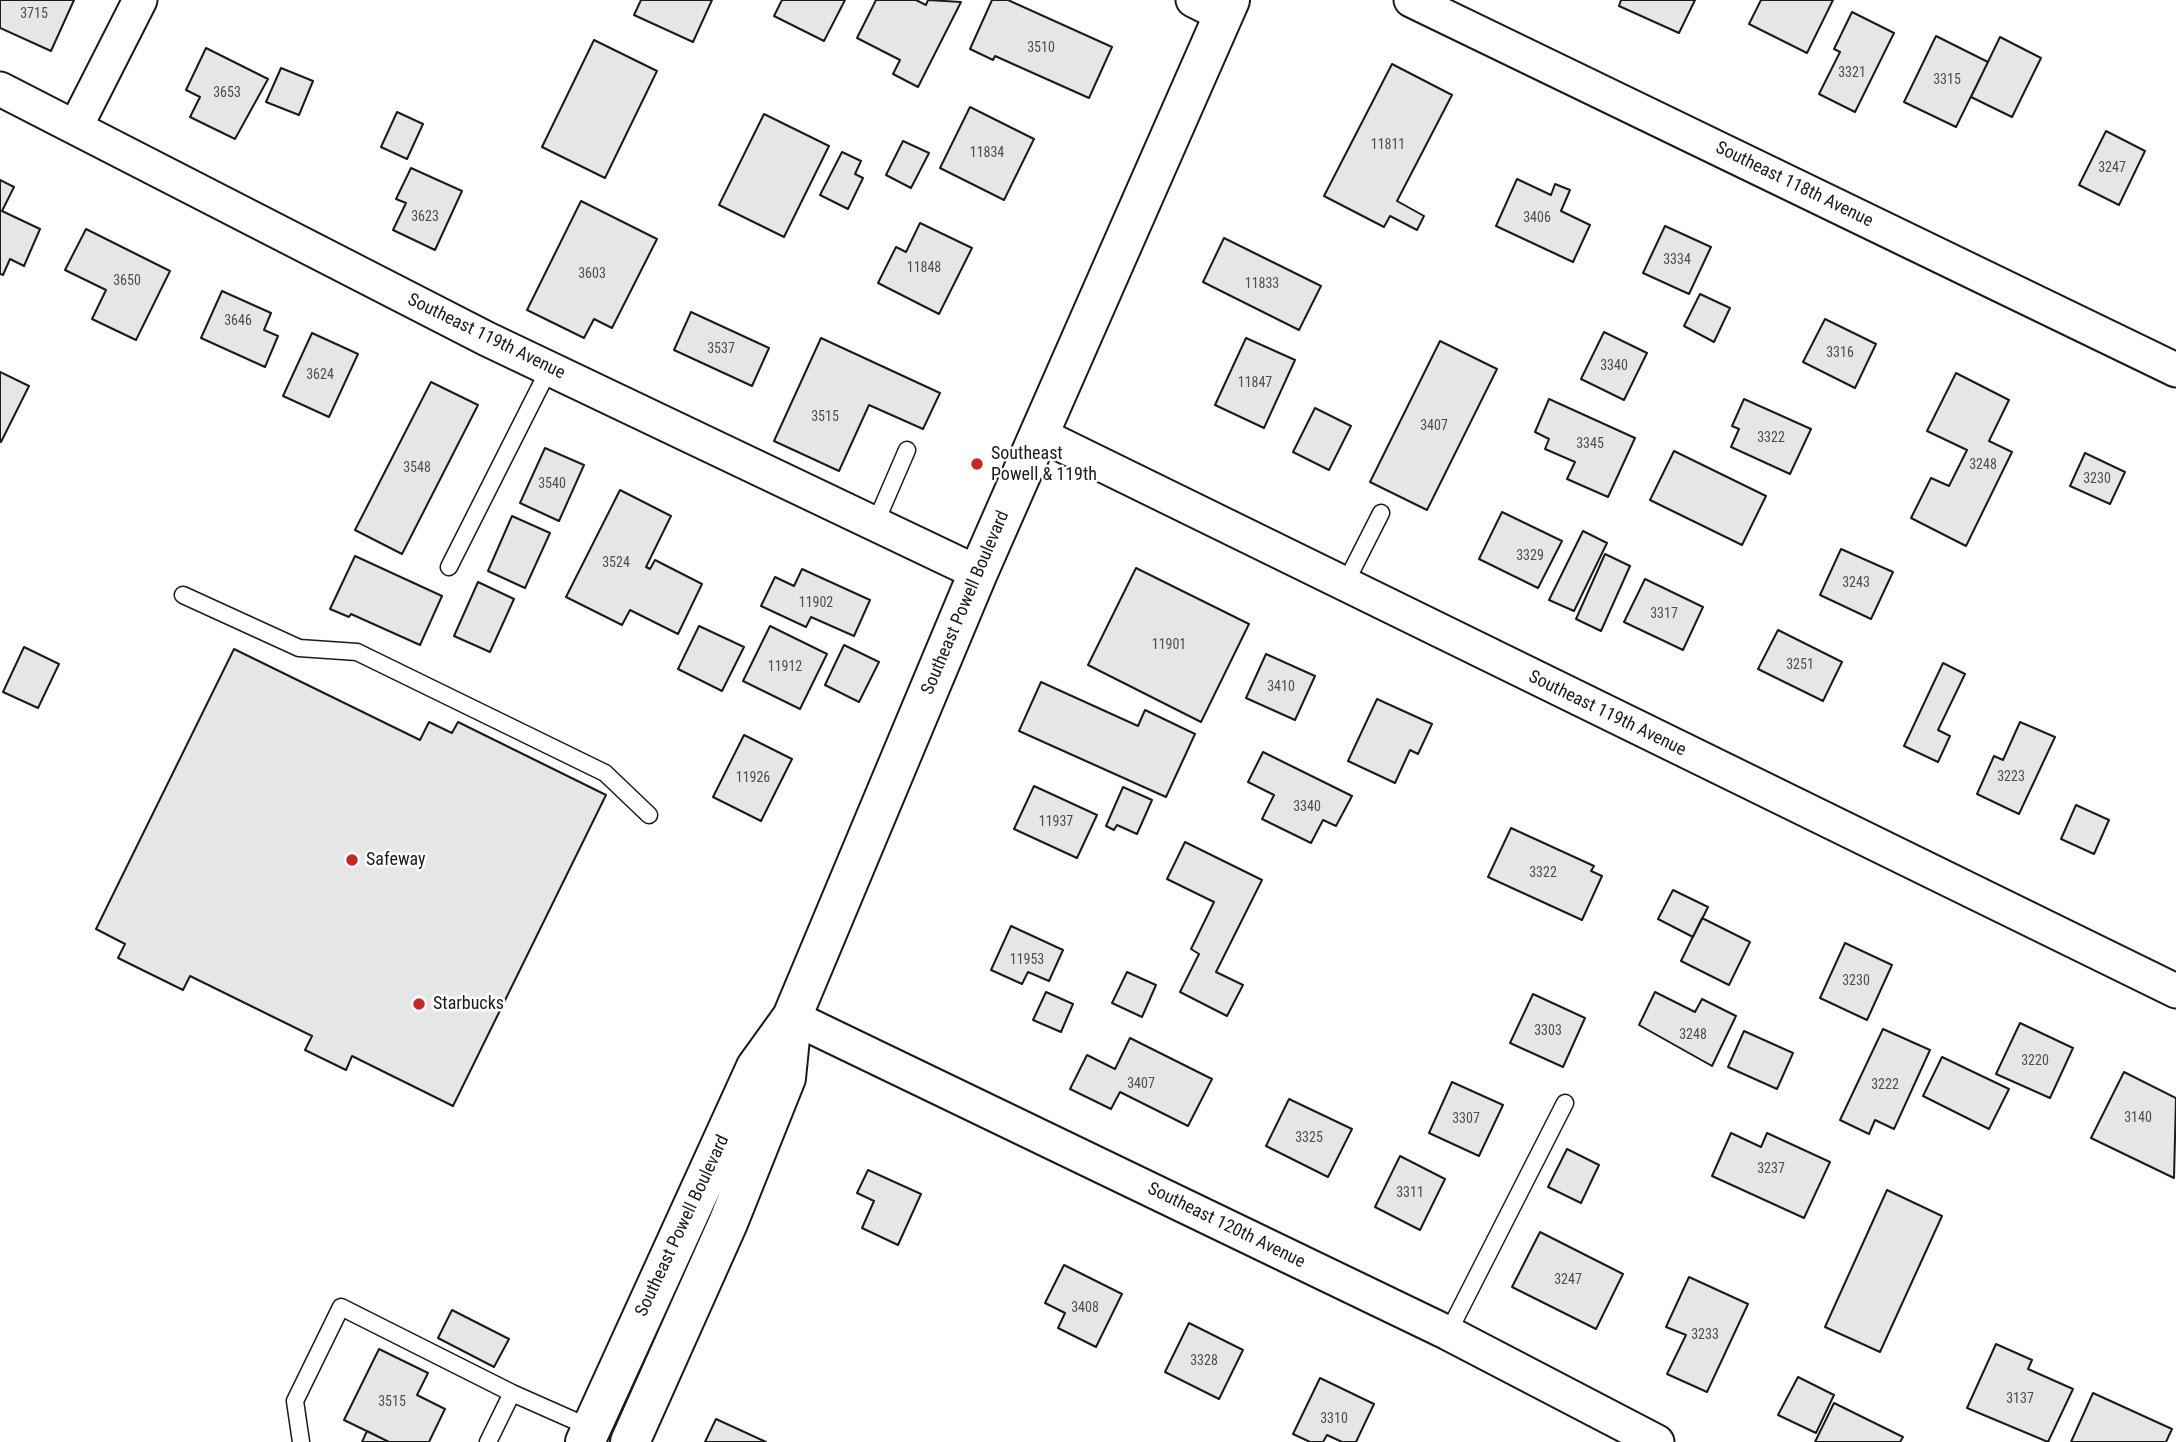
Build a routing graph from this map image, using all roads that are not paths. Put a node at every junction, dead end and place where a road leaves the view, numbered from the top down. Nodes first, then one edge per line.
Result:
1 (140, 0) edge
2 (1411, 0) edge
3 (1215, 5) edge
4 (0, 89) edge
5 (76, 126) junction
6 (549, 369) junction
7 (2176, 370) edge
8 (1039, 434) junction
9 (907, 450) dead end
10 (1381, 513) dead end
11 (875, 524) junction
12 (449, 567) dead end
13 (978, 573) junction
14 (1344, 586) junction
15 (183, 595) dead end
16 (649, 816) dead end
17 (2176, 991) edge
18 (792, 1017) junction
19 (1565, 1103) dead end
20 (1448, 1333) junction
21 (512, 1393) junction
22 (588, 1435) edge
23 (300, 1442) edge
24 (488, 1442) edge
25 (630, 1442) edge
26 (1657, 1442) edge

1 - 5 street
2 - 7 street, Southeast 118th Avenue
3 - 8 main road, Southeast Powell Boulevard
4 - 5 street, Southeast 119th Avenue
5 - 6 street, Southeast 119th Avenue
6 - 11 street, Southeast 119th Avenue
6 - 12 lane
8 - 13 main road, Southeast Powell Boulevard
8 - 14 street, Southeast 119th Avenue
9 - 11 lane
10 - 14 lane
11 - 13 street, Southeast 119th Avenue
13 - 18 main road, Southeast Powell Boulevard
14 - 17 street, Southeast 119th Avenue
15 - 16 lane
18 - 20 street, Southeast 120th Avenue
18 - 22 main road, Southeast Powell Boulevard
18 - 25 main road, Southeast Powell Boulevard
19 - 20 lane
20 - 26 street, Southeast 120th Avenue
21 - 22 lane
21 - 23 lane
21 - 24 lane

